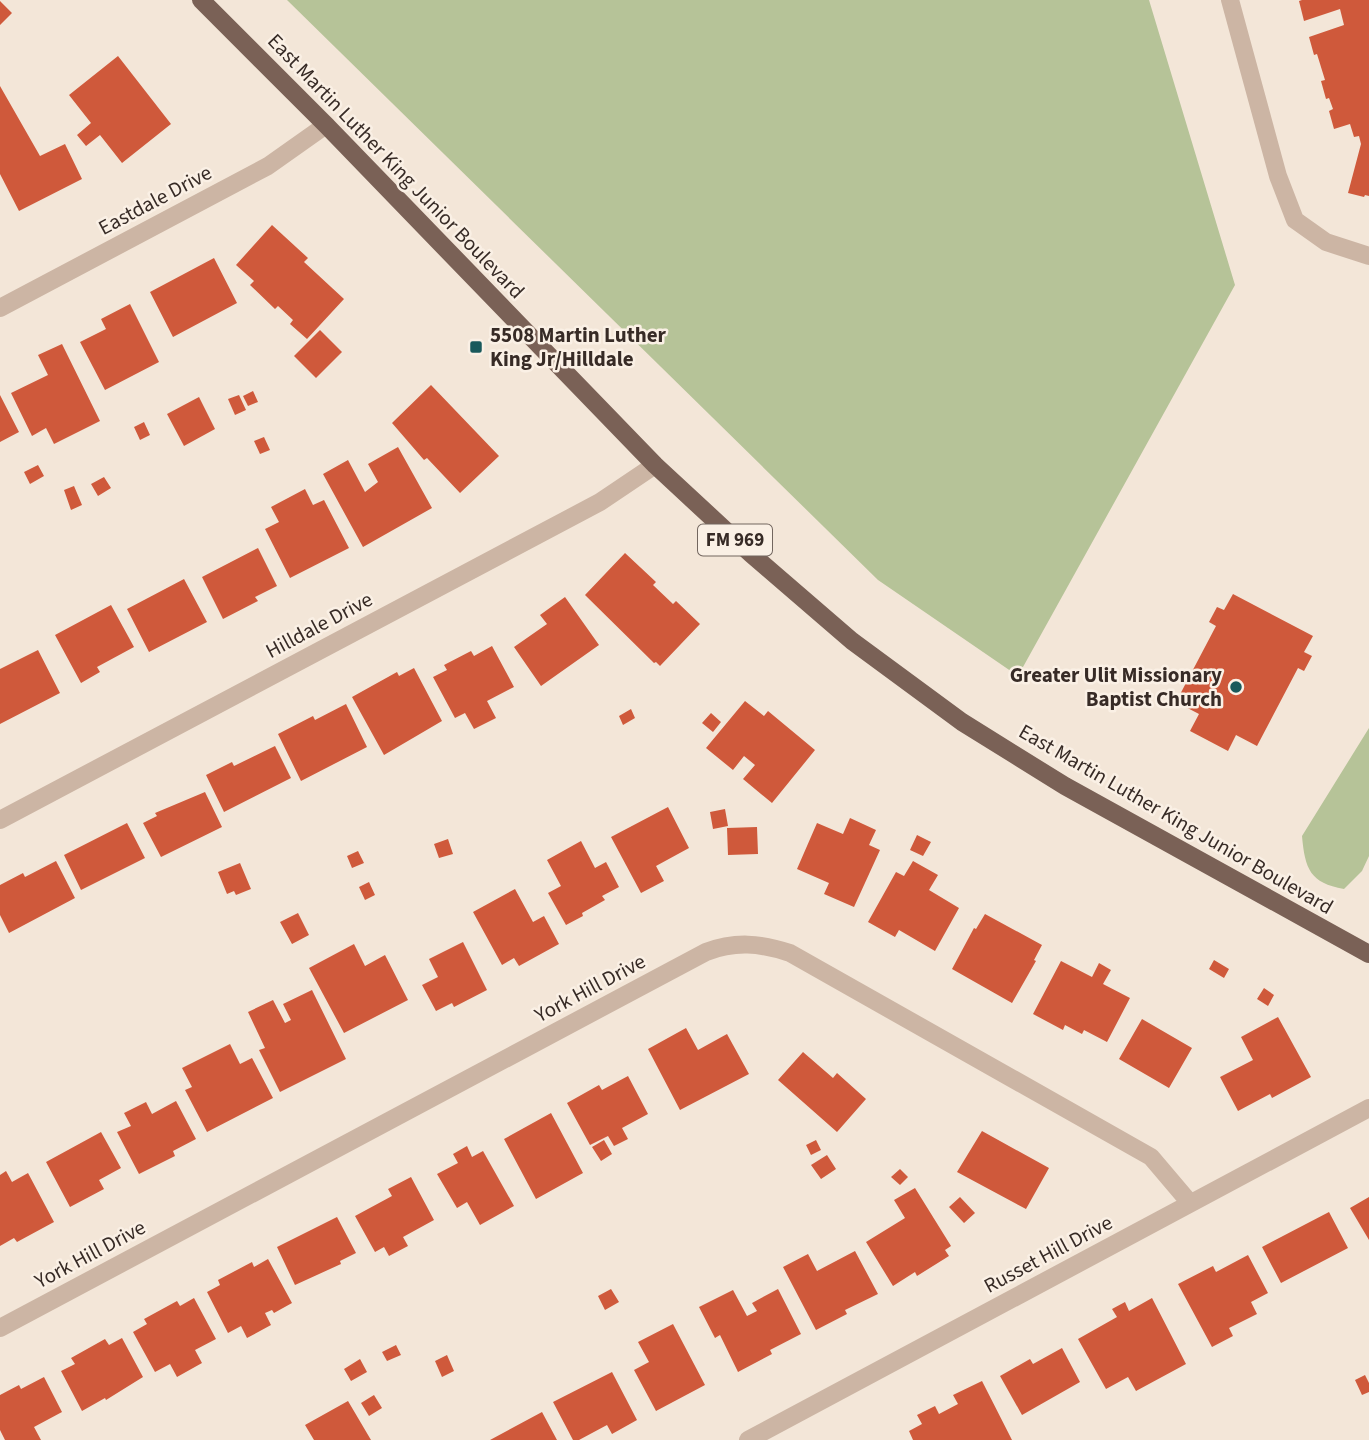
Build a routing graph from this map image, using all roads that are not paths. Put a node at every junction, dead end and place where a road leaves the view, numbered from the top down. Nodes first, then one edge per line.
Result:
1 (201, 0) edge
2 (1230, 0) edge
3 (326, 125) junction
4 (1369, 256) edge
5 (0, 309) edge
6 (656, 466) junction
7 (0, 820) edge
8 (1369, 954) edge
9 (1369, 1108) edge
10 (1191, 1203) junction
11 (0, 1328) edge
12 (748, 1440) edge

1 - 3 main road, East Martin Luther King Junior Boulevard / FM 969
2 - 4 street
3 - 5 street, Eastdale Drive
3 - 6 main road, East Martin Luther King Junior Boulevard / FM 969
6 - 7 street, Hilldale Drive
6 - 8 main road, East Martin Luther King Junior Boulevard / FM 969
9 - 10 street, Russet Hill Drive
10 - 11 street, York Hill Drive
10 - 12 street, Russet Hill Drive

